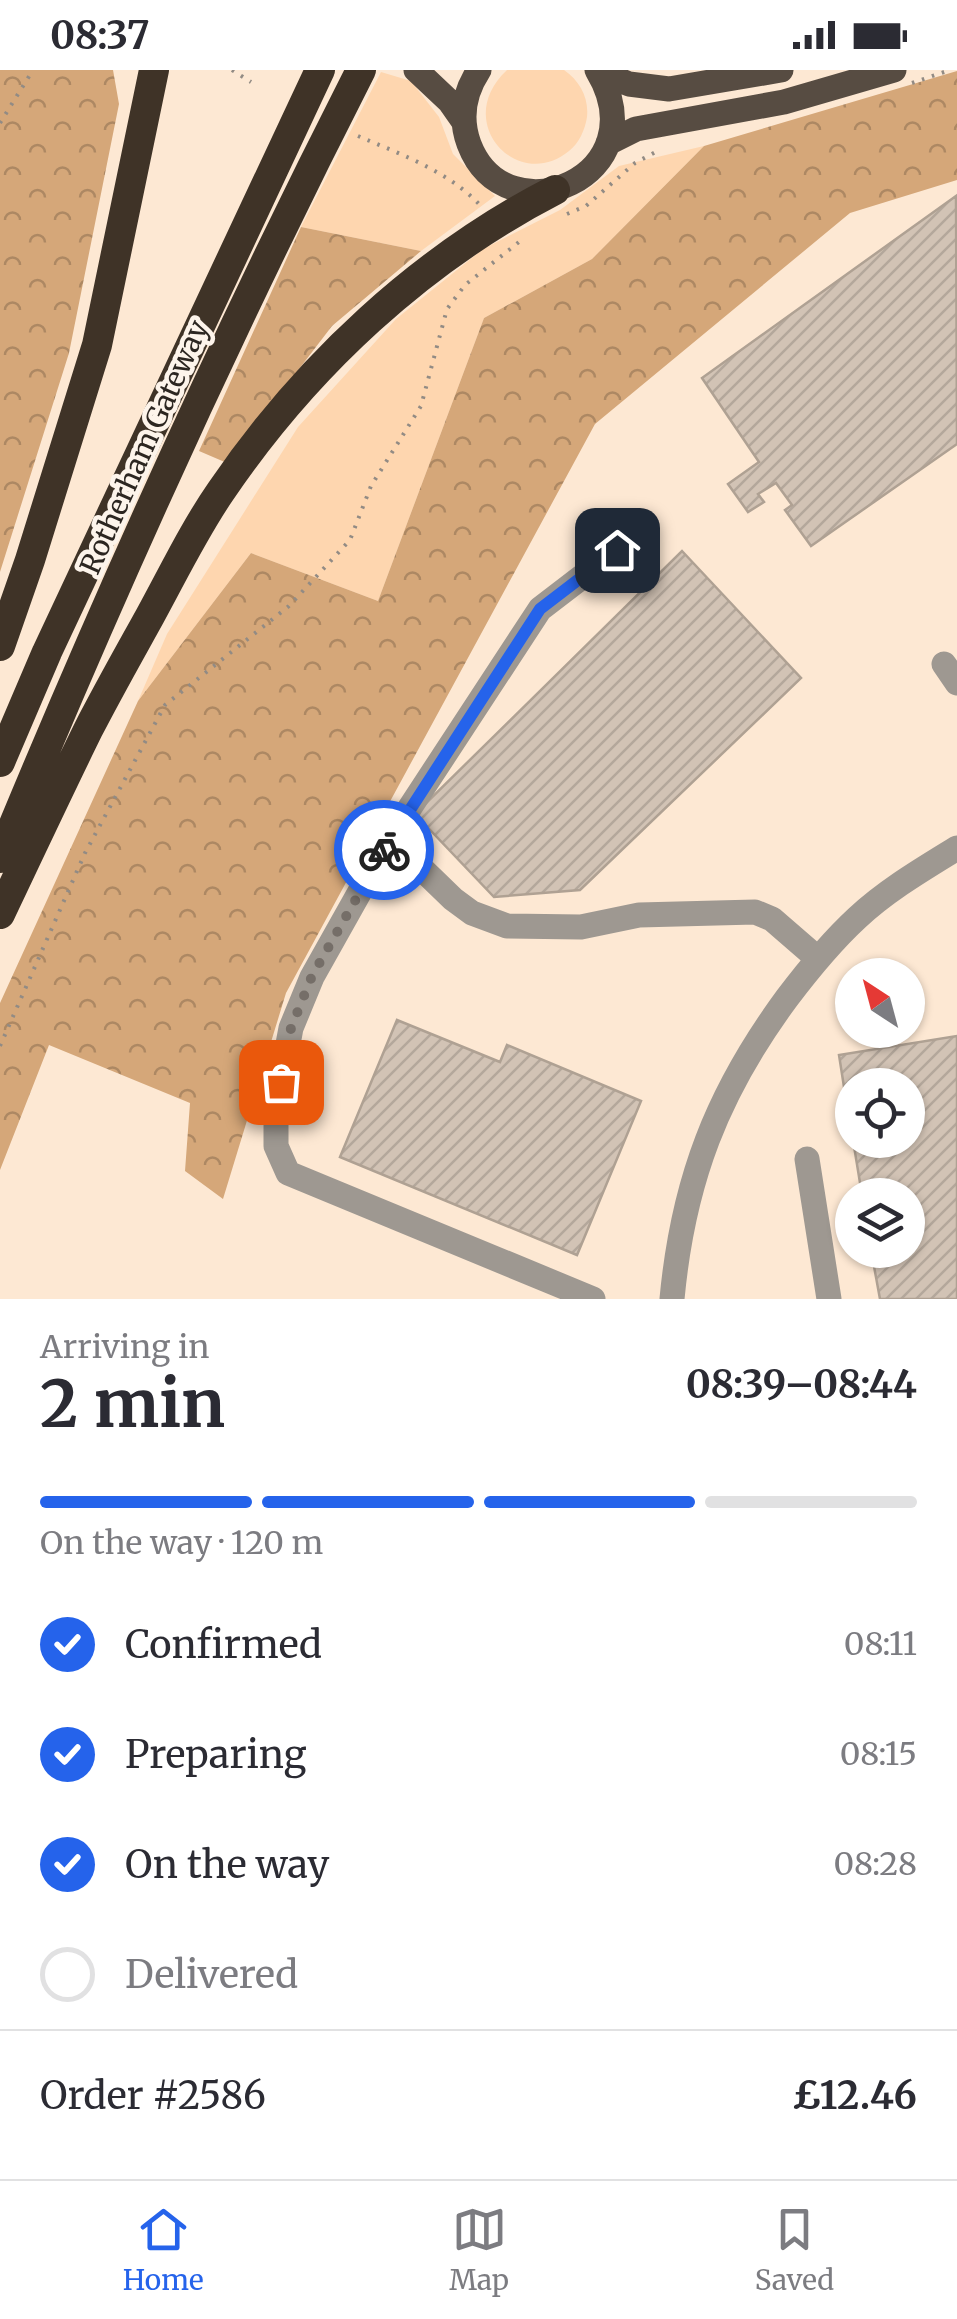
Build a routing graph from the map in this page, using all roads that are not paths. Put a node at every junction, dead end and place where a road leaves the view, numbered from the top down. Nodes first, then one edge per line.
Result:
1 (362, 70) edge
2 (416, 70) edge
3 (479, 70) edge
4 (781, 70) edge
5 (894, 70) edge
6 (598, 71) edge
7 (150, 75) edge
8 (316, 78) edge
9 (464, 122) junction
10 (608, 143) junction
11 (556, 190) junction
12 (617, 550) dead end
13 (0, 646) edge
14 (0, 762) edge
15 (390, 838) junction
16 (957, 848) edge
17 (0, 858) edge
18 (0, 914) edge
19 (817, 958) junction
20 (807, 1159) dead end
21 (593, 1299) edge
22 (672, 1299) edge
23 (829, 1299) edge

1 - 17 highway, Rotherham Gateway
2 - 9 main road
3 - 9 main road
4 - 6 main road
5 - 10 main road
6 - 10 main road
7 - 13 highway
8 - 14 highway, Rotherham Gateway
9 - 11 main road
10 - 11 main road
11 - 18 highway
12 - 15 street
15 - 19 street
15 - 21 street
16 - 19 street
19 - 22 street
20 - 23 street

